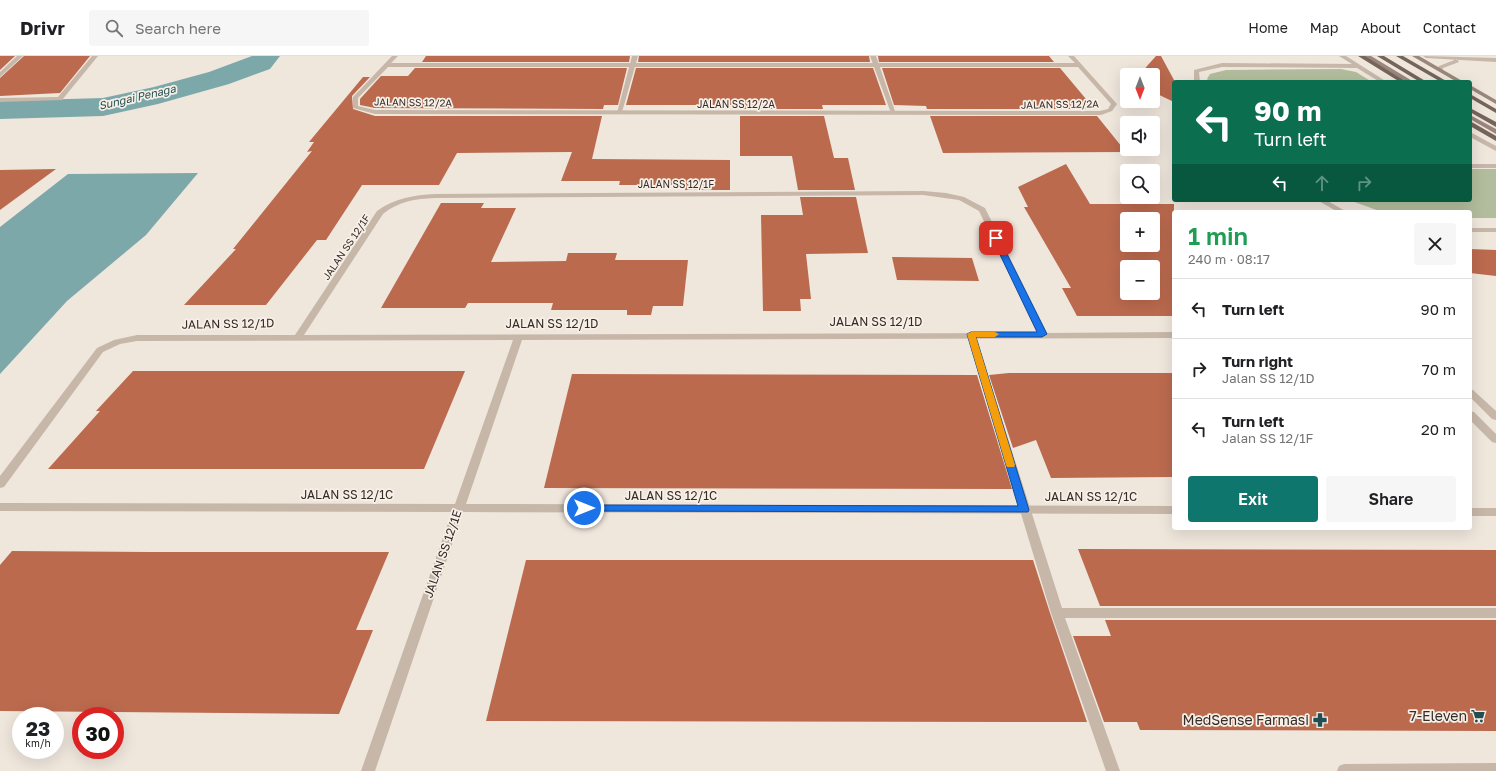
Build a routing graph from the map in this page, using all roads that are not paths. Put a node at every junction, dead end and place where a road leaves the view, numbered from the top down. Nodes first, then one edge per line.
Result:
1 (20, 56) edge
2 (95, 56) edge
3 (395, 56) edge
4 (635, 56) edge
5 (873, 56) edge
6 (1071, 56) edge
7 (1342, 56) edge
8 (1361, 56) edge
9 (1367, 56) edge
10 (1380, 56) edge
11 (1399, 56) edge
12 (1415, 56) edge
13 (1426, 56) edge
14 (1466, 59) junction
15 (1496, 60) edge
16 (386, 65) junction
17 (632, 65) junction
18 (876, 65) junction
19 (1080, 65) junction
20 (1357, 66) junction
21 (1440, 70) junction
22 (0, 75) edge
23 (1197, 80) edge
24 (1381, 80) edge
25 (1401, 80) edge
26 (1409, 80) edge
27 (1421, 80) edge
28 (1441, 80) edge
29 (1458, 80) edge
30 (1472, 88) edge
31 (1472, 97) edge
32 (0, 100) edge
33 (1496, 102) edge
34 (1472, 111) edge
35 (1496, 111) edge
36 (619, 112) junction
37 (894, 113) junction
38 (1472, 118) edge
39 (1472, 124) edge
40 (1496, 125) edge
41 (1496, 132) edge
42 (1472, 135) edge
43 (1496, 139) edge
44 (1496, 149) edge
45 (1472, 166) edge
46 (1496, 166) edge
47 (1325, 202) edge
48 (1340, 210) edge
49 (1472, 230) edge
50 (1496, 230) edge
51 (971, 334) junction
52 (1042, 334) junction
53 (1172, 335) edge
54 (299, 336) junction
55 (518, 337) junction
56 (1472, 394) edge
57 (1472, 416) edge
58 (1496, 417) edge
59 (1496, 440) edge
60 (0, 484) edge
61 (0, 507) edge
62 (459, 508) junction
63 (1024, 510) junction
64 (1172, 510) edge
65 (1472, 512) edge
66 (1496, 512) edge
67 (1057, 613) junction
68 (1496, 613) edge
69 (1496, 770) edge
70 (368, 771) edge
71 (1113, 771) edge
72 (1344, 771) edge

1 - 22 street
2 - 32 street
3 - 16 street
4 - 17 street
5 - 18 street
6 - 19 street
7 - 20 street
8 - 25 main road
9 - 26 main road
10 - 27 main road
11 - 28 main road
12 - 21 main road
13 - 14 street
14 - 15 street
14 - 21 street
16 - 17 street
16 - 36 street, JALAN SS 12/2A
17 - 18 street
17 - 36 street
18 - 19 street
18 - 37 street
19 - 37 street, JALAN SS 12/2A
20 - 23 street
20 - 24 street
21 - 29 main road
30 - 33 main road
31 - 35 main road
34 - 40 main road
36 - 37 street, JALAN SS 12/2A
38 - 41 main road
39 - 43 main road
42 - 44 street
45 - 46 street
47 - 48 street
49 - 50 street
51 - 52 street, JALAN SS 12/1D
51 - 55 street, JALAN SS 12/1D
51 - 63 street
52 - 53 street, JALAN SS 12/1D
52 - 54 street, JALAN SS 12/1F
54 - 55 street, JALAN SS 12/1D
54 - 60 street, JALAN SS 12/1D
55 - 62 street, JALAN SS 12/1E
56 - 58 street
57 - 59 street
61 - 62 street, JALAN SS 12/1C
62 - 63 street, JALAN SS 12/1C
62 - 70 street, JALAN SS 12/1E
63 - 64 street, JALAN SS 12/1C
63 - 67 street
65 - 66 street
67 - 68 street
67 - 71 street
69 - 72 street

